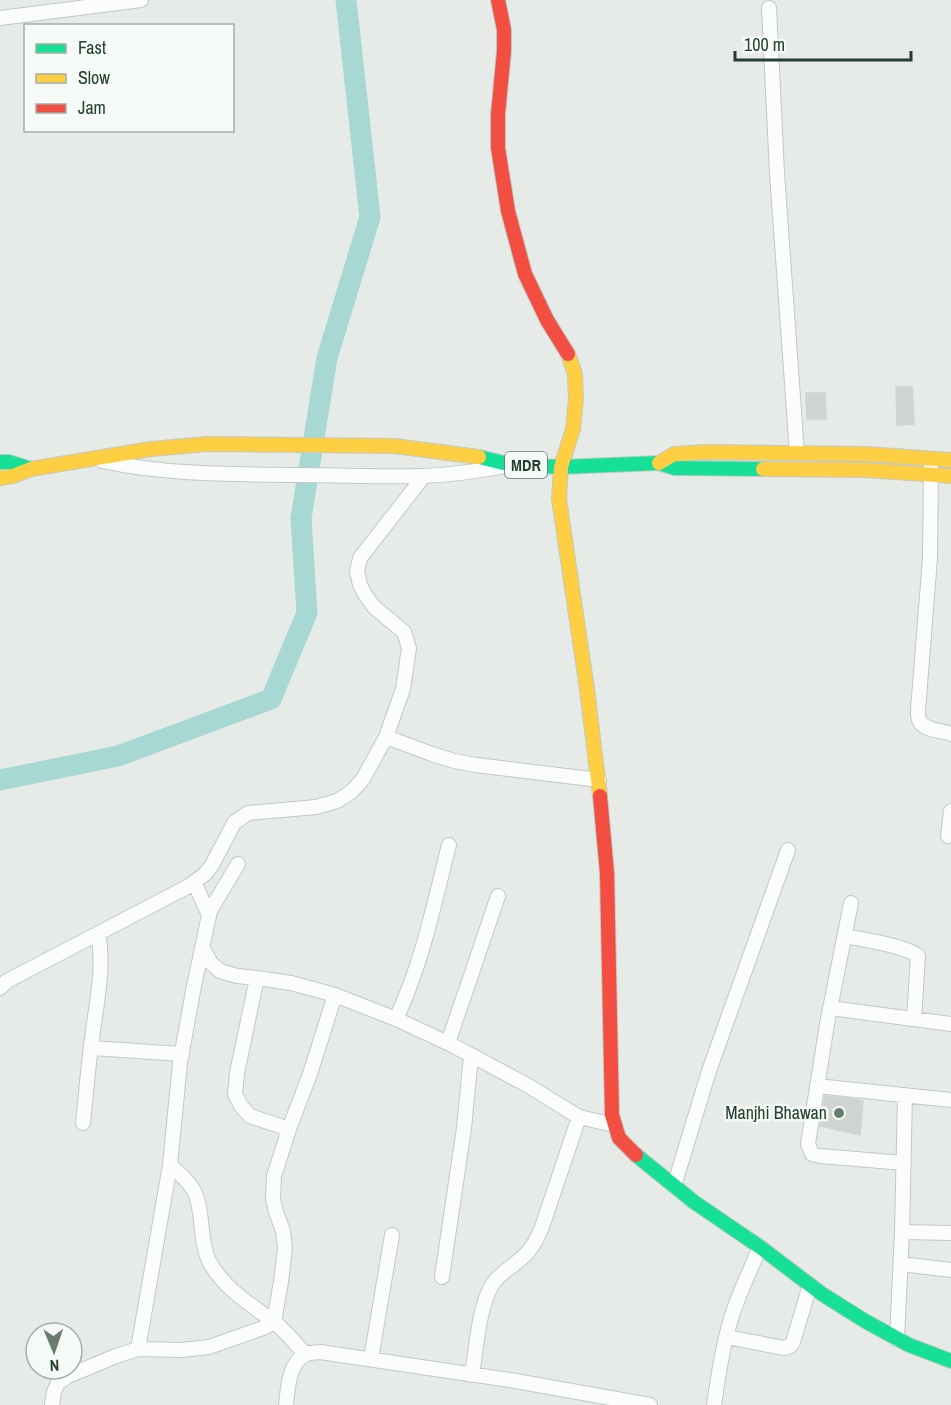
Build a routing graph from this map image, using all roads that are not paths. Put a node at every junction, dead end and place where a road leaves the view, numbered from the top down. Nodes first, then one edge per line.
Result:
1 (140, 0) edge
2 (498, 0) edge
3 (42, 6) edge
4 (769, 8) dead end
5 (0, 18) edge
6 (797, 453) junction
7 (932, 458) junction
8 (92, 459) junction
9 (951, 460) edge
10 (0, 462) edge
11 (659, 464) junction
12 (512, 465) junction
13 (561, 467) junction
14 (31, 469) junction
15 (931, 475) junction
16 (424, 476) junction
17 (951, 476) edge
18 (0, 478) edge
19 (951, 734) edge
20 (386, 737) junction
21 (599, 780) junction
22 (951, 811) edge
23 (948, 836) dead end
24 (448, 845) dead end
25 (788, 850) dead end
26 (238, 864) dead end
27 (194, 882) junction
28 (498, 896) dead end
29 (851, 903) dead end
30 (209, 915) junction
31 (98, 933) junction
32 (845, 936) junction
33 (202, 947) junction
34 (257, 978) junction
35 (0, 988) edge
36 (335, 995) junction
37 (830, 1008) junction
38 (396, 1019) junction
39 (914, 1019) junction
40 (951, 1024) edge
41 (448, 1043) junction
42 (91, 1048) junction
43 (182, 1054) junction
44 (471, 1055) junction
45 (817, 1086) junction
46 (905, 1095) junction
47 (951, 1100) edge
48 (579, 1117) junction
49 (83, 1123) dead end
50 (614, 1125) junction
51 (289, 1129) junction
52 (904, 1163) junction
53 (170, 1165) junction
54 (674, 1186) junction
55 (902, 1232) junction
56 (951, 1233) edge
57 (392, 1235) dead end
58 (760, 1247) junction
59 (901, 1264) junction
60 (951, 1270) edge
61 (442, 1277) dead end
62 (810, 1285) junction
63 (274, 1322) junction
64 (727, 1337) junction
65 (897, 1339) junction
66 (138, 1349) junction
67 (305, 1354) junction
68 (371, 1359) junction
69 (951, 1361) edge
70 (472, 1375) junction
71 (52, 1405) edge
72 (286, 1405) edge
73 (650, 1405) edge
74 (714, 1405) edge

1 - 3 street
2 - 13 street
3 - 5 street
4 - 6 street
6 - 7 street, MDR
6 - 11 street, MDR
7 - 9 street, MDR
7 - 15 street
8 - 12 street, MDR
8 - 14 street, MDR
8 - 16 street
10 - 14 street, MDR
11 - 13 street, MDR
11 - 15 street, MDR
12 - 13 street, MDR
12 - 16 street
13 - 21 street
14 - 18 street, MDR
15 - 17 street, MDR
15 - 19 street
16 - 20 street
20 - 21 street
20 - 27 street
21 - 50 street
22 - 23 street
24 - 38 street
25 - 54 street
26 - 30 street
27 - 30 street
27 - 31 street
28 - 41 street
29 - 32 street
30 - 33 street
31 - 35 street
31 - 42 street
32 - 37 street
32 - 39 street
33 - 34 street
33 - 43 street
34 - 36 street
34 - 51 street
36 - 38 street
36 - 51 street
37 - 39 street
37 - 45 street
38 - 41 street
39 - 40 street
41 - 44 street
42 - 43 street
42 - 49 street
43 - 53 street
44 - 48 street
44 - 61 street
45 - 46 street
45 - 52 street
46 - 47 street
46 - 52 street
48 - 50 street
48 - 70 street
50 - 54 street
51 - 63 street
52 - 55 street
53 - 63 street
53 - 66 street
54 - 58 street
55 - 56 street
55 - 59 street
57 - 68 street
58 - 62 street
58 - 64 street
59 - 60 street
59 - 65 street
62 - 64 street
62 - 65 street
63 - 66 street
63 - 67 street
64 - 74 street
65 - 69 street
66 - 71 street
67 - 68 street
67 - 72 street
68 - 70 street
70 - 73 street

